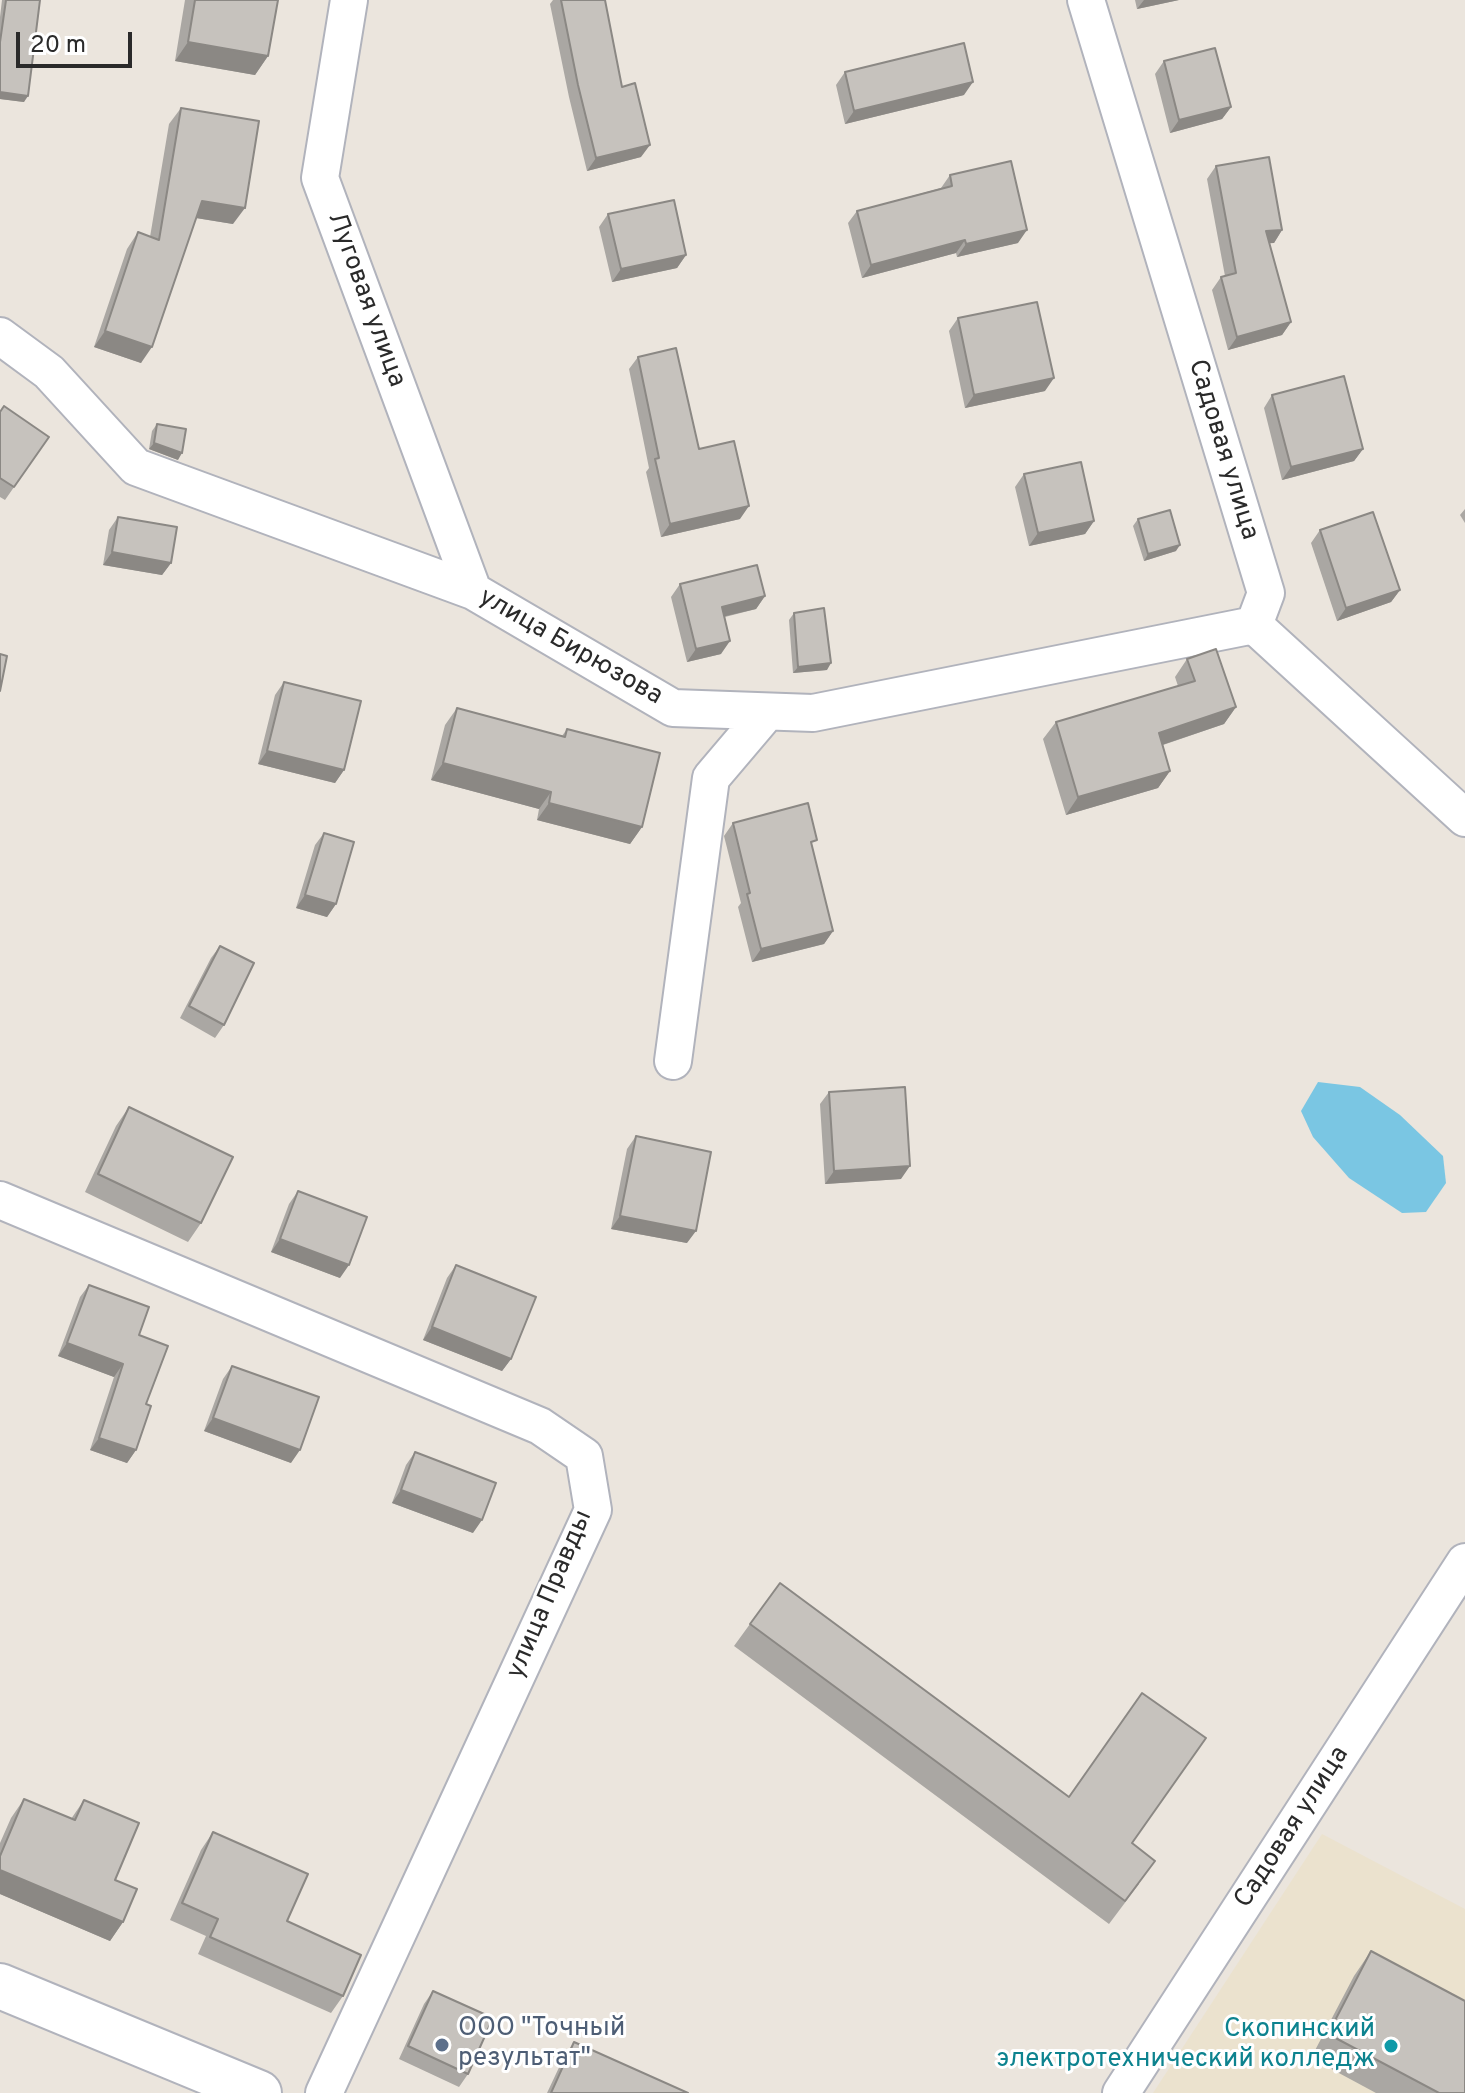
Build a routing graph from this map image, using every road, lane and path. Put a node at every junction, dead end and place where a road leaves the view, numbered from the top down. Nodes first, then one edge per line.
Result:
1 (349, 0) edge
2 (1086, 0) edge
3 (0, 336) edge
4 (473, 591) junction
5 (1254, 625) junction
6 (767, 712) junction
7 (1465, 818) edge
8 (673, 1061) dead end
9 (0, 1200) edge
10 (1465, 1562) edge
11 (0, 1986) edge
12 (259, 2093) edge
13 (324, 2093) edge
14 (1121, 2093) edge

1 - 4 street, Луговая улица
2 - 5 street, Садовая улица
3 - 4 street, улица Бирюзова
4 - 6 street, улица Бирюзова
5 - 6 street, улица Бирюзова
5 - 7 street
6 - 8 street
9 - 13 street, улица Правды
10 - 14 street, Садовая улица
11 - 12 main road

